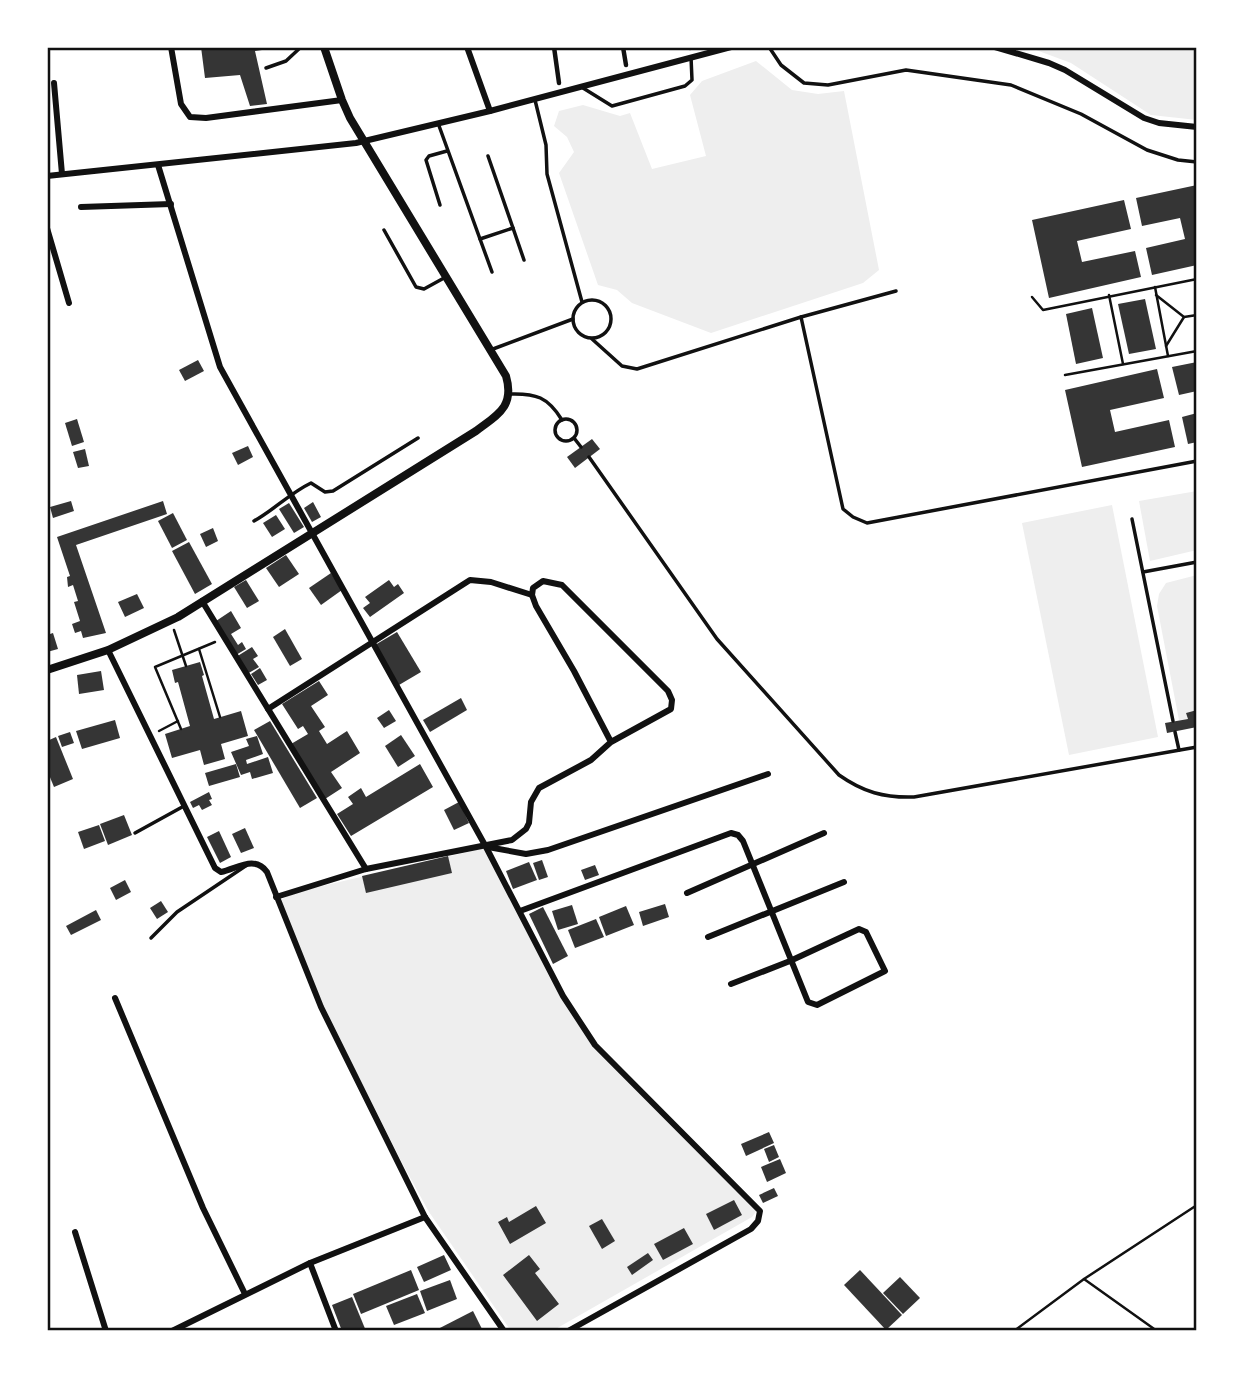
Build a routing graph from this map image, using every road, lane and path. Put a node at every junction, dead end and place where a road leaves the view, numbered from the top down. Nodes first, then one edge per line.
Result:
1 (171, 47) edge
2 (301, 47) edge
3 (324, 47) edge
4 (467, 47) edge
5 (554, 47) edge
6 (623, 47) edge
7 (730, 47) edge
8 (769, 47) edge
9 (995, 47) edge
10 (691, 56) junction
11 (626, 65) dead end
12 (266, 68) dead end
13 (54, 83) dead end
14 (559, 83) dead end
15 (581, 87) junction
16 (535, 99) junction
17 (342, 100) junction
18 (489, 111) junction
19 (439, 123) junction
20 (1197, 127) edge
21 (365, 141) junction
22 (447, 151) junction
23 (488, 156) dead end
24 (1197, 162) edge
25 (158, 165) junction
26 (62, 174) junction
27 (47, 176) edge
28 (171, 204) junction
29 (440, 205) dead end
30 (81, 207) dead end
31 (47, 228) edge
32 (513, 228) junction
33 (384, 230) dead end
34 (480, 239) junction
35 (524, 260) dead end
36 (492, 272) dead end
37 (447, 277) junction
38 (1197, 279) edge
39 (1155, 287) junction
40 (896, 290) dead end
41 (1110, 295) junction
42 (1156, 295) junction
43 (1032, 297) dead end
44 (582, 302) junction
45 (69, 303) dead end
46 (1197, 315) edge
47 (801, 317) junction
48 (1184, 317) junction
49 (573, 319) junction
50 (592, 339) junction
51 (1166, 346) junction
52 (491, 350) junction
53 (1197, 351) edge
54 (1168, 356) junction
55 (1123, 364) junction
56 (1065, 375) dead end
57 (509, 394) junction
58 (562, 420) junction
59 (418, 438) dead end
60 (574, 438) junction
61 (581, 447) dead end
62 (589, 457) dead end
63 (1197, 461) edge
64 (289, 495) junction
65 (1132, 519) dead end
66 (254, 521) dead end
67 (313, 533) junction
68 (1197, 562) edge
69 (1143, 572) junction
70 (532, 595) junction
71 (202, 601) junction
72 (170, 621) junction
73 (225, 638) junction
74 (374, 643) junction
75 (199, 649) junction
76 (108, 650) junction
77 (183, 656) junction
78 (186, 666) dead end
79 (47, 670) edge
80 (268, 709) junction
81 (220, 717) dead end
82 (178, 721) junction
83 (1173, 721) dead end
84 (181, 729) dead end
85 (1175, 732) dead end
86 (149, 737) junction
87 (611, 743) junction
88 (1197, 747) edge
89 (1179, 750) junction
90 (768, 774) dead end
91 (184, 806) junction
92 (135, 833) dead end
93 (824, 834) dead end
94 (486, 847) junction
95 (248, 863) junction
96 (752, 864) junction
97 (366, 869) junction
98 (844, 882) dead end
99 (687, 892) dead end
100 (276, 897) junction
101 (770, 910) junction
102 (520, 911) junction
103 (708, 937) dead end
104 (151, 938) dead end
105 (790, 961) junction
106 (731, 984) dead end
107 (115, 998) dead end
108 (1197, 1205) edge
109 (425, 1217) junction
110 (75, 1232) dead end
111 (310, 1263) junction
112 (1084, 1279) junction
113 (245, 1294) junction
114 (106, 1331) edge
115 (172, 1331) edge
116 (336, 1331) edge
117 (504, 1331) edge
118 (568, 1331) edge
119 (1014, 1331) edge
120 (1157, 1331) edge

1 - 17 street
2 - 12 lane
3 - 17 street
4 - 18 street
5 - 14 street
6 - 11 street
7 - 10 street
8 - 24 lane
9 - 20 street
10 - 15 street
10 - 15 lane
13 - 26 street
15 - 16 street
16 - 18 street
16 - 44 lane
17 - 21 street
18 - 19 street
19 - 21 street
19 - 22 lane
21 - 25 street
21 - 37 street
22 - 29 lane
22 - 34 lane
23 - 32 lane
25 - 26 street
25 - 28 street
26 - 27 street
28 - 30 street
28 - 64 street
31 - 45 street
32 - 34 lane
32 - 35 lane
33 - 37 lane
34 - 36 lane
37 - 52 street
38 - 39 path
39 - 41 path
39 - 42 path
40 - 47 lane
41 - 43 path
41 - 55 path
42 - 48 path
42 - 51 path
44 - 49 lane
44 - 50 lane
46 - 48 path
47 - 50 lane
47 - 63 lane
48 - 51 path
49 - 50 lane
49 - 52 lane
51 - 54 path
52 - 57 street
53 - 54 path
54 - 55 path
55 - 56 path
57 - 58 lane
57 - 67 street
58 - 60 lane
58 - 60 lane
59 - 64 lane
60 - 61 lane
62 - 89 lane
64 - 66 lane
64 - 67 street
65 - 69 lane
67 - 71 street
67 - 74 street
68 - 69 lane
69 - 83 lane
70 - 74 street
70 - 87 street
70 - 87 street
71 - 72 street
71 - 73 street
72 - 76 street
72 - 77 path
73 - 75 path
73 - 80 street
74 - 80 street
74 - 94 street
75 - 77 path
75 - 81 path
76 - 79 street
76 - 86 street
77 - 78 path
77 - 82 path
80 - 97 street
82 - 84 path
82 - 86 path
85 - 89 lane
86 - 91 street
87 - 94 street
88 - 89 lane
90 - 94 street
91 - 92 lane
91 - 95 street
93 - 96 street
94 - 97 street
94 - 102 street
95 - 100 street
95 - 104 lane
96 - 99 street
96 - 101 street
96 - 102 street
97 - 100 street
98 - 101 street
100 - 109 street
101 - 103 street
101 - 105 street
102 - 118 street
105 - 105 street
105 - 106 street
107 - 113 street
108 - 112 path
109 - 111 street
109 - 117 street
110 - 114 street
111 - 113 street
111 - 116 street
112 - 119 path
112 - 120 path
113 - 115 street

